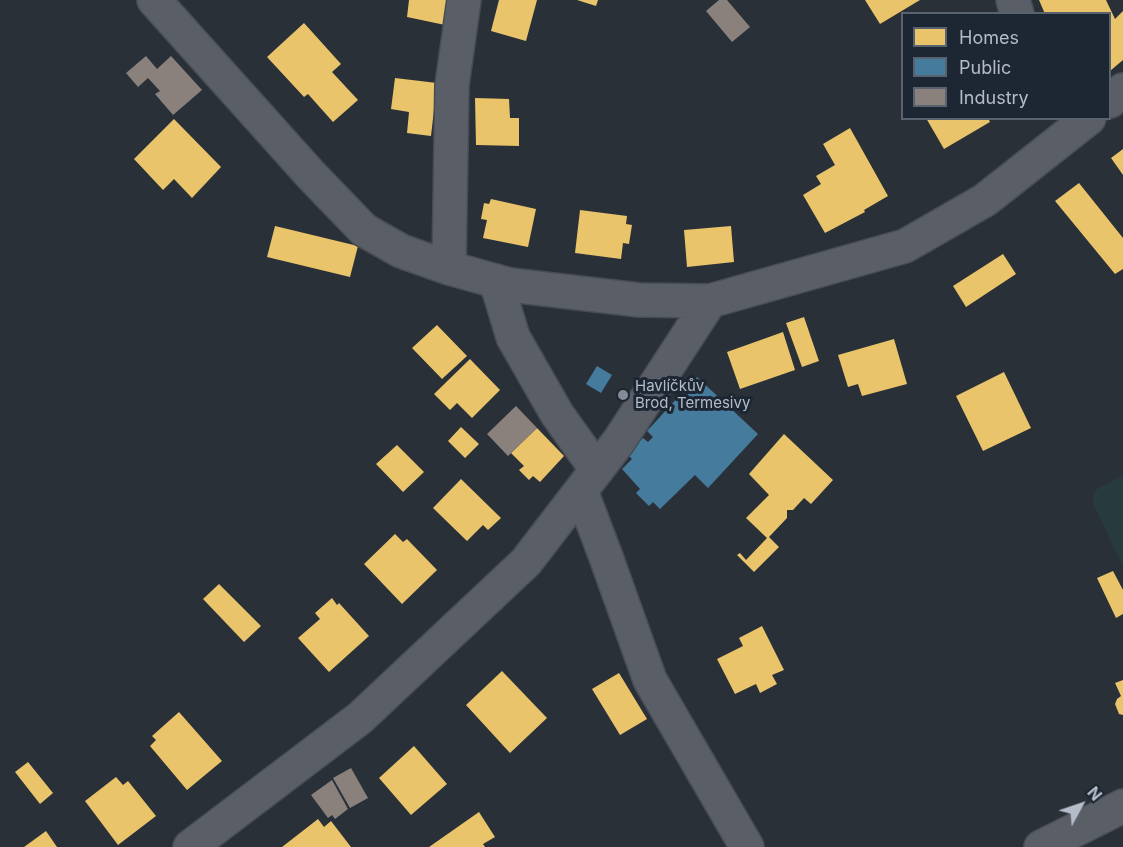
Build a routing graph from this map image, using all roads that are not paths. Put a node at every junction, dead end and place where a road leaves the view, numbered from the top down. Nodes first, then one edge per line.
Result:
1 (154, 0) edge
2 (464, 0) edge
3 (1123, 90) edge
4 (1111, 100) edge
5 (1073, 124) edge
6 (449, 268) junction
7 (496, 281) junction
8 (710, 302) junction
9 (589, 481) junction
10 (1123, 806) edge
11 (190, 847) edge
12 (747, 847) edge
13 (1041, 847) edge

1 - 6 street
2 - 6 street
3 - 4 street
5 - 8 street
6 - 7 street
7 - 8 street
7 - 9 street
8 - 9 street
9 - 11 street
9 - 12 street
10 - 13 street

